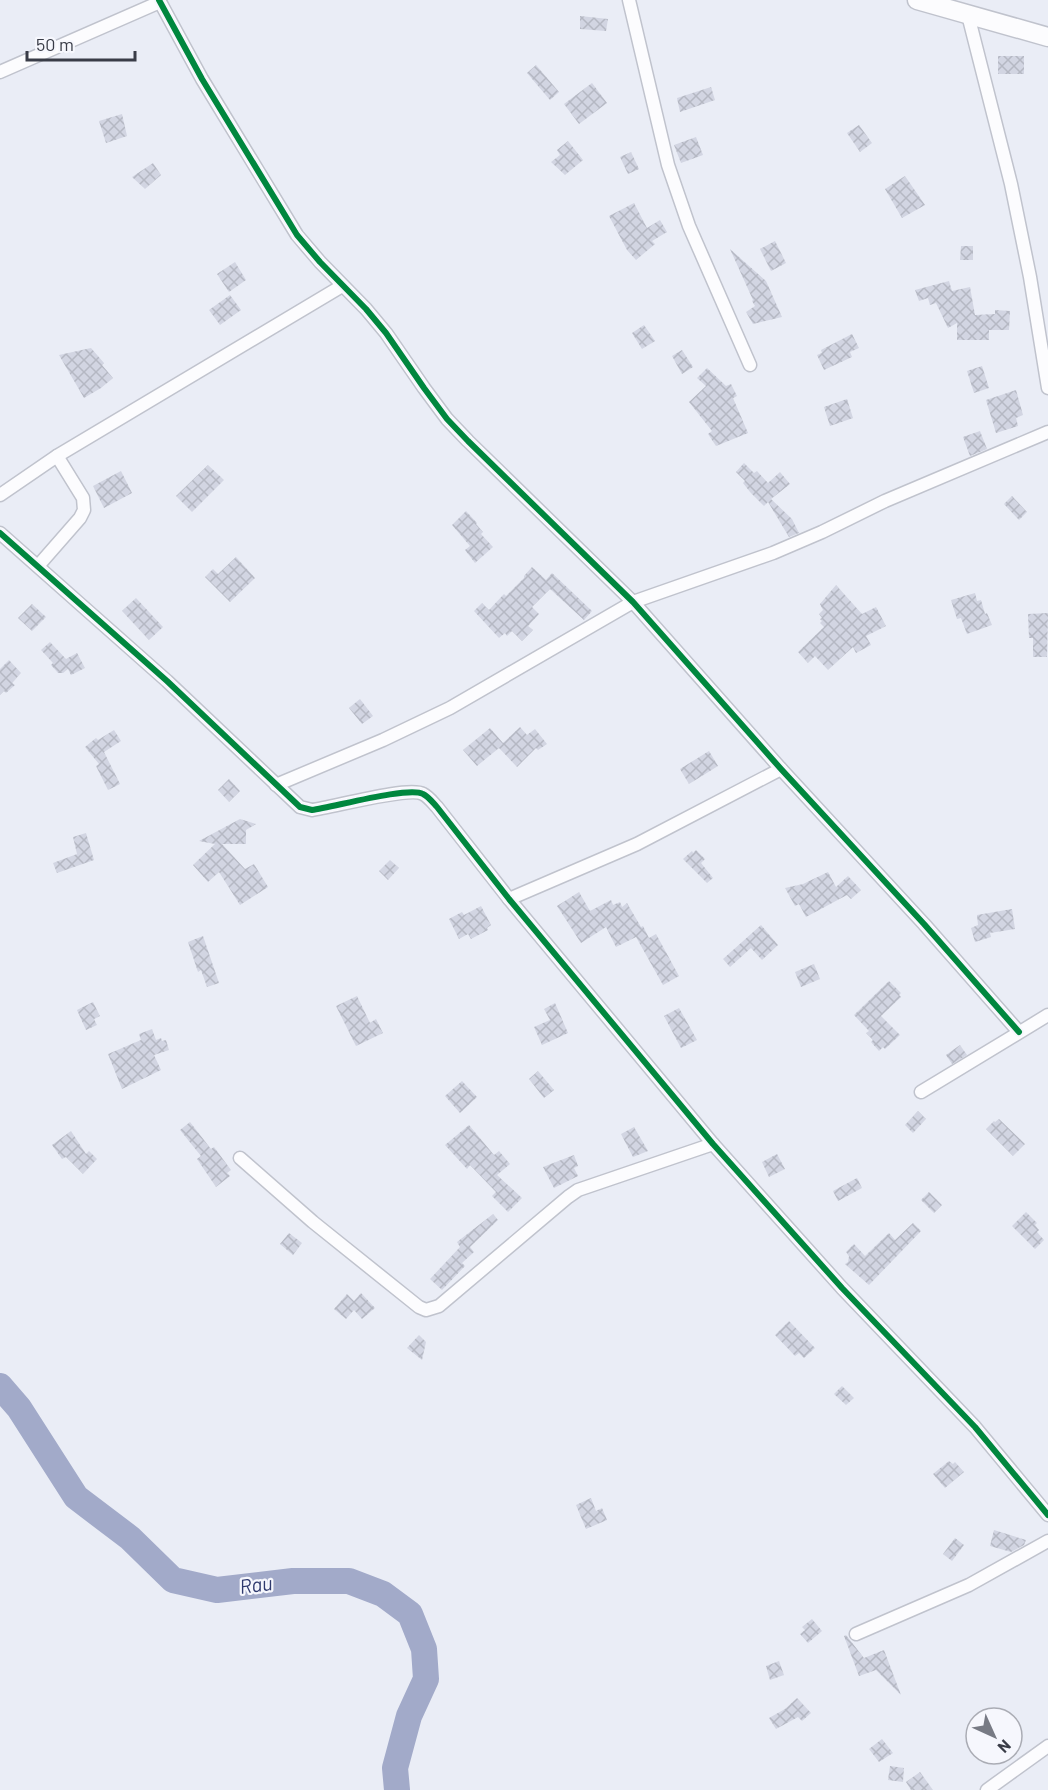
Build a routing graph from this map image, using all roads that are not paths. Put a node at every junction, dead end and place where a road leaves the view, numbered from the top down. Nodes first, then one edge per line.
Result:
1 (629, 0) edge
2 (917, 0) edge
3 (160, 1) edge
4 (968, 15) junction
5 (1048, 37) edge
6 (0, 72) edge
7 (342, 286) junction
8 (750, 365) dead end
9 (1048, 388) edge
10 (1048, 432) edge
11 (57, 456) junction
12 (0, 495) edge
13 (0, 534) edge
14 (38, 566) junction
15 (633, 603) junction
16 (781, 769) junction
17 (276, 785) junction
18 (509, 899) junction
19 (1048, 1015) edge
20 (1019, 1032) junction
21 (921, 1092) dead end
22 (713, 1144) junction
23 (240, 1158) dead end
24 (1048, 1515) edge
25 (1048, 1541) edge
26 (856, 1634) dead end
27 (1048, 1746) edge
28 (987, 1790) edge

1 - 8 street
2 - 4 street
3 - 6 street
3 - 7 street
4 - 5 street
4 - 9 street
7 - 11 street
7 - 15 street
10 - 15 street
11 - 12 street
11 - 14 street
13 - 14 street
14 - 17 street
15 - 16 street
15 - 17 street
16 - 18 street
16 - 20 street
17 - 18 street
18 - 22 street
19 - 20 street
20 - 21 street
22 - 23 street
22 - 24 street
25 - 26 street
27 - 28 street

